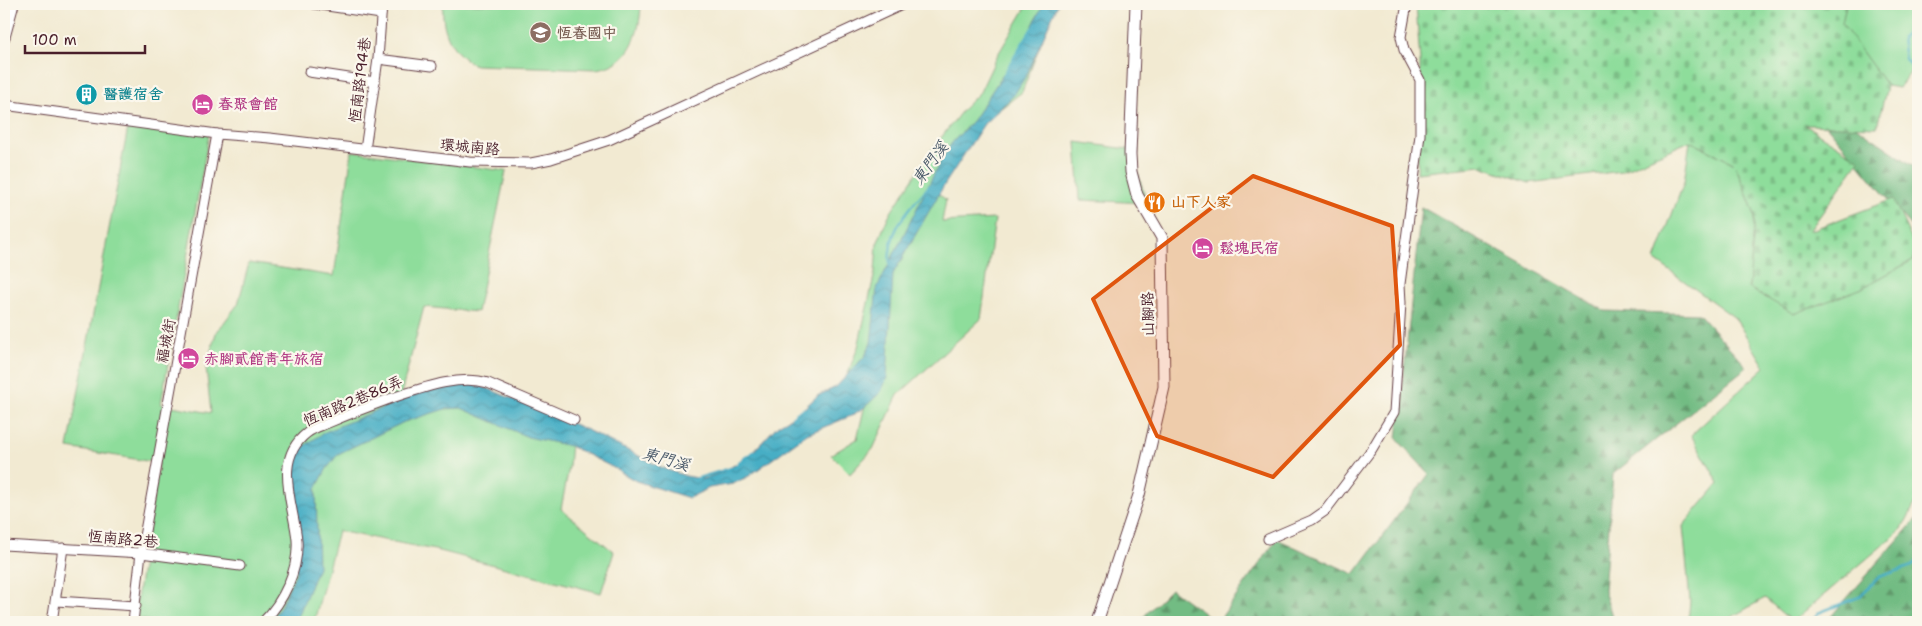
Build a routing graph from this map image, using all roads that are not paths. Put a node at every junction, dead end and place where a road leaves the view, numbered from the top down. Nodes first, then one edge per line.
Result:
1 (13, 4) edge
2 (314, 4) edge
3 (382, 4) edge
4 (904, 4) edge
5 (1136, 4) edge
6 (1408, 4) edge
7 (381, 14) junction
8 (6, 18) edge
9 (4, 37) edge
10 (378, 59) junction
11 (432, 66) dead end
12 (309, 72) dead end
13 (375, 82) junction
14 (4, 105) edge
15 (218, 134) junction
16 (365, 150) junction
17 (574, 420) dead end
18 (1268, 539) dead end
19 (4, 545) edge
20 (64, 548) junction
21 (141, 553) junction
22 (240, 566) dead end
23 (56, 601) junction
24 (136, 606) junction
25 (52, 622) edge
26 (133, 622) edge
27 (263, 622) edge
28 (1097, 622) edge

1 - 8 street
2 - 7 street
3 - 7 street, 恆南路194巷
4 - 16 street, 環城南路
5 - 28 street, 山腳路
6 - 18 street
7 - 10 street, 恆南路194巷
8 - 9 street
10 - 11 street
10 - 13 street, 恆南路194巷
12 - 13 street
13 - 16 street, 恆南路194巷
14 - 15 street, 環城南路
15 - 16 street, 環城南路
15 - 21 street, 福城街
17 - 27 street, 恆南路2巷86弄
19 - 20 street, 恆南路2巷
20 - 21 street, 恆南路2巷
20 - 23 street
21 - 22 street, 恆南路2巷
21 - 24 street
23 - 24 street
23 - 25 street
24 - 26 street

